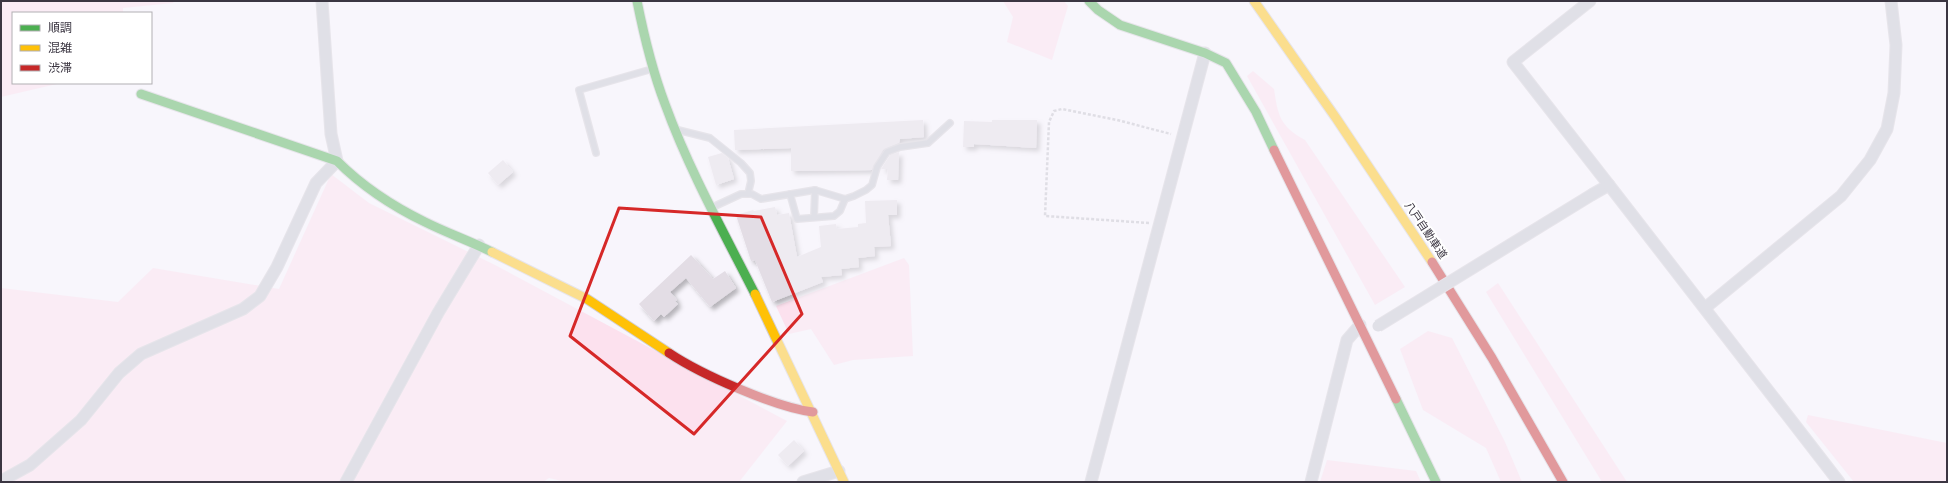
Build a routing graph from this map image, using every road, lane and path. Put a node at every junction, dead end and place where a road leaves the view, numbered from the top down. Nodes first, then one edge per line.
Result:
1 (322, 1) edge
2 (637, 1) edge
3 (1089, 1) edge
4 (1254, 1) edge
5 (1590, 1) edge
6 (1891, 1) edge
7 (1205, 53) junction
8 (652, 69) junction
9 (141, 94) dead end
10 (950, 123) dead end
11 (675, 130) junction
12 (1182, 137) junction
13 (596, 153) dead end
14 (337, 161) junction
15 (1609, 185) junction
16 (815, 190) junction
17 (748, 194) junction
18 (790, 194) junction
19 (845, 199) junction
20 (710, 208) junction
21 (814, 217) junction
22 (1159, 224) junction
23 (479, 245) junction
24 (1705, 308) junction
25 (1363, 330) junction
26 (813, 412) junction
27 (839, 471) junction
28 (1, 481) edge
29 (346, 482) edge
30 (803, 482) edge
31 (844, 482) edge
32 (1091, 482) edge
33 (1311, 482) edge
34 (1436, 482) edge
35 (1563, 482) edge
36 (1839, 482) edge

1 - 14 street
2 - 8 main road
3 - 7 main road
4 - 35 main road, 八戸自動車道
5 - 15 street
6 - 24 street
7 - 12 street
7 - 25 main road
8 - 11 main road
8 - 13 lane
9 - 14 main road
10 - 19 lane
11 - 17 lane
11 - 20 main road
12 - 22 street
12 - 22 path
14 - 23 main road
14 - 28 street
15 - 24 street
15 - 25 street, bridge
16 - 18 lane
16 - 19 lane
16 - 21 lane
17 - 18 lane
17 - 20 lane
18 - 21 lane
19 - 21 lane
20 - 26 main road
22 - 32 street
23 - 26 main road
23 - 29 street
24 - 36 street
25 - 33 street
25 - 34 main road
26 - 27 main road
27 - 30 street
27 - 31 main road

